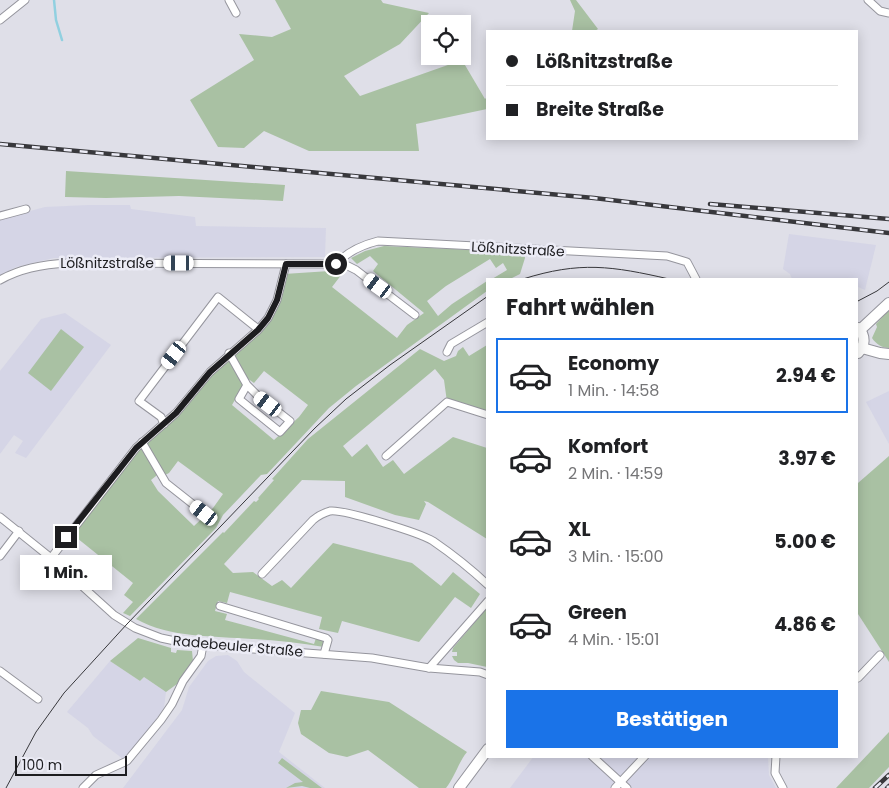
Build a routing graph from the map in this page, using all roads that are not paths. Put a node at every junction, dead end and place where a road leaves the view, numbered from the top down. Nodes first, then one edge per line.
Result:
1 (25, 0) edge
2 (229, 0) edge
3 (868, 0) edge
4 (236, 13) dead end
5 (889, 13) edge
6 (0, 20) edge
7 (26, 209) dead end
8 (0, 216) edge
9 (286, 264) junction
10 (336, 264) junction
11 (695, 278) edge
12 (0, 280) edge
13 (889, 304) edge
14 (415, 315) dead end
15 (486, 323) edge
16 (258, 329) junction
17 (859, 329) edge
18 (860, 351) edge
19 (448, 352) dead end
20 (230, 353) junction
21 (889, 354) edge
22 (247, 385) junction
23 (486, 414) edge
24 (164, 424) junction
25 (142, 442) junction
26 (386, 456) dead end
27 (204, 513) dead end
28 (0, 517) edge
29 (19, 531) junction
30 (0, 556) edge
31 (51, 558) junction
32 (262, 574) dead end
33 (486, 583) edge
34 (486, 603) edge
35 (220, 606) dead end
36 (203, 645) junction
37 (324, 654) junction
38 (880, 655) dead end
39 (429, 668) junction
40 (0, 672) edge
41 (486, 674) edge
42 (858, 678) edge
43 (38, 699) dead end
44 (486, 753) edge
45 (594, 758) edge
46 (643, 758) edge
47 (776, 758) edge
48 (621, 782) junction
49 (83, 788) edge
50 (459, 788) edge
51 (615, 788) edge
52 (627, 788) edge
53 (783, 788) edge

1 - 6 street
2 - 4 street
3 - 5 street
7 - 8 street
9 - 10 street, Lößnitzstraße
9 - 12 street, Lößnitzstraße
9 - 16 street
10 - 11 street, Lößnitzstraße
10 - 14 street, Lößnitzstraße
13 - 17 main road
15 - 19 street
16 - 20 street
16 - 24 street
17 - 18 main road
18 - 21 main road
20 - 22 street
20 - 24 street
22 - 22 street
23 - 26 street
24 - 25 street
25 - 27 street
25 - 31 street
28 - 29 street, Radebeuler Straße
29 - 30 street
29 - 31 street, Radebeuler Straße
31 - 36 street, Radebeuler Straße
32 - 33 street
34 - 39 street
35 - 37 street
36 - 37 street, Radebeuler Straße
36 - 49 street
37 - 39 street, Radebeuler Straße
38 - 42 street
39 - 41 street, Radebeuler Straße
40 - 43 street
44 - 50 main road
45 - 48 street
46 - 48 street
47 - 53 street
48 - 51 street
48 - 52 street

